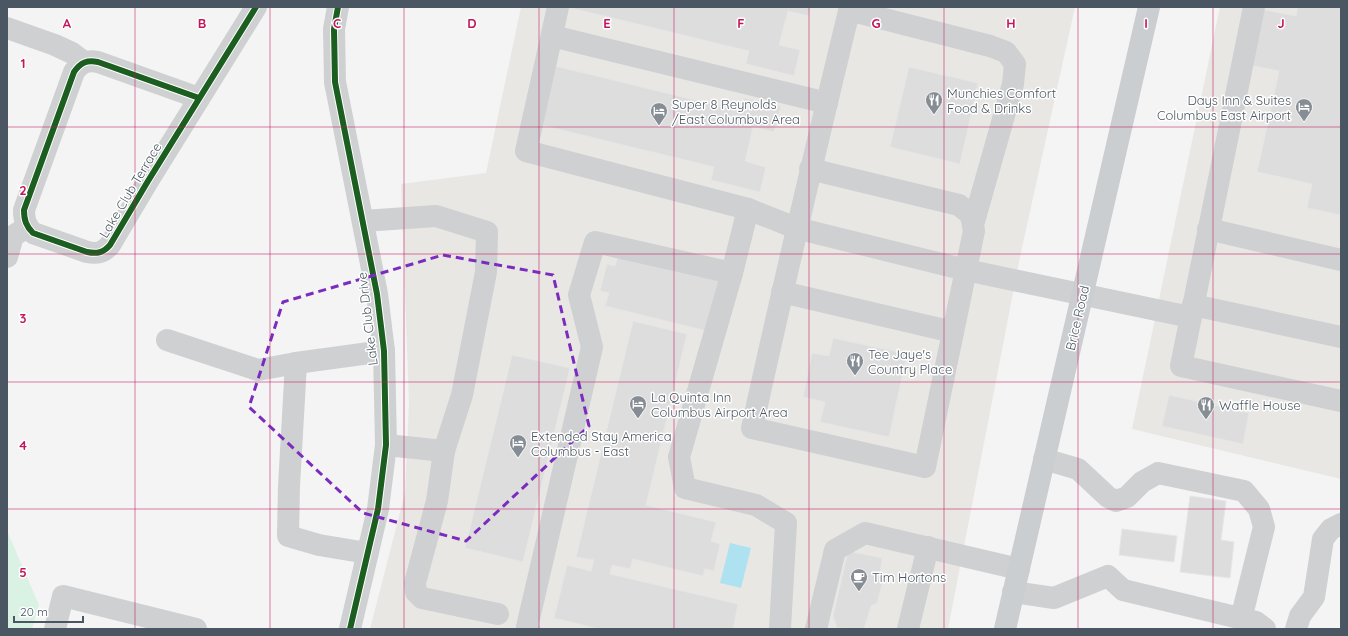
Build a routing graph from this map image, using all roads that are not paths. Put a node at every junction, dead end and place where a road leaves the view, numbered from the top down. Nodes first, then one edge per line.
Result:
1 (256, 7) edge
2 (338, 7) edge
3 (558, 7) edge
4 (1149, 7) edge
5 (1254, 7) edge
6 (850, 9) edge
7 (7, 28) edge
8 (552, 36) junction
9 (84, 62) junction
10 (199, 98) junction
11 (826, 103) junction
12 (810, 169) junction
13 (748, 209) junction
14 (363, 221) junction
15 (973, 225) junction
16 (27, 227) junction
17 (796, 228) junction
18 (1208, 229) junction
19 (7, 257) edge
20 (1341, 260) edge
21 (966, 270) junction
22 (732, 272) junction
23 (782, 292) junction
24 (1082, 294) junction
25 (1192, 311) junction
26 (953, 332) junction
27 (1341, 337) edge
28 (167, 340) dead end
29 (384, 351) junction
30 (296, 364) junction
31 (1341, 401) edge
32 (386, 445) junction
33 (444, 451) junction
34 (1044, 459) junction
35 (1341, 524) edge
36 (928, 547) junction
37 (367, 553) junction
38 (1019, 569) junction
39 (1013, 592) junction
40 (498, 614) dead end
41 (1241, 619) junction
42 (123, 620) edge
43 (188, 628) edge
44 (55, 629) edge
45 (350, 629) edge
46 (529, 629) edge
47 (780, 629) edge
48 (816, 629) edge
49 (908, 629) edge
50 (1005, 629) edge
51 (1265, 629) edge
52 (1296, 629) edge

1 - 10 street, Lake Club Terrace
2 - 14 street, Lake Club Drive
3 - 8 street
4 - 24 main road, Brice Road
5 - 18 street
6 - 11 street
6 - 15 street
7 - 9 street
8 - 11 street
8 - 13 street
9 - 10 street
9 - 16 street
10 - 16 street, Lake Club Terrace
11 - 12 street
12 - 15 street
12 - 17 street
13 - 17 street
13 - 22 street
14 - 29 street, Lake Club Drive
14 - 33 street
15 - 21 street
16 - 19 street
17 - 21 street
17 - 23 street
18 - 20 street
18 - 25 street
21 - 24 street
21 - 26 street
22 - 46 street
22 - 47 street
23 - 26 street
23 - 26 street
24 - 25 street
24 - 34 main road, Brice Road
25 - 27 street
25 - 31 street
28 - 30 street
29 - 30 street
29 - 32 street, Lake Club Drive
30 - 37 street
32 - 33 street
32 - 37 street, Lake Club Drive
33 - 40 street
34 - 38 main road, Brice Road
34 - 41 street
35 - 52 street
36 - 38 street
36 - 48 street
36 - 49 street
37 - 45 street, Lake Club Drive
38 - 39 main road, Brice Road
39 - 41 street
39 - 50 main road, Brice Road
41 - 51 street
42 - 43 street
42 - 44 street

